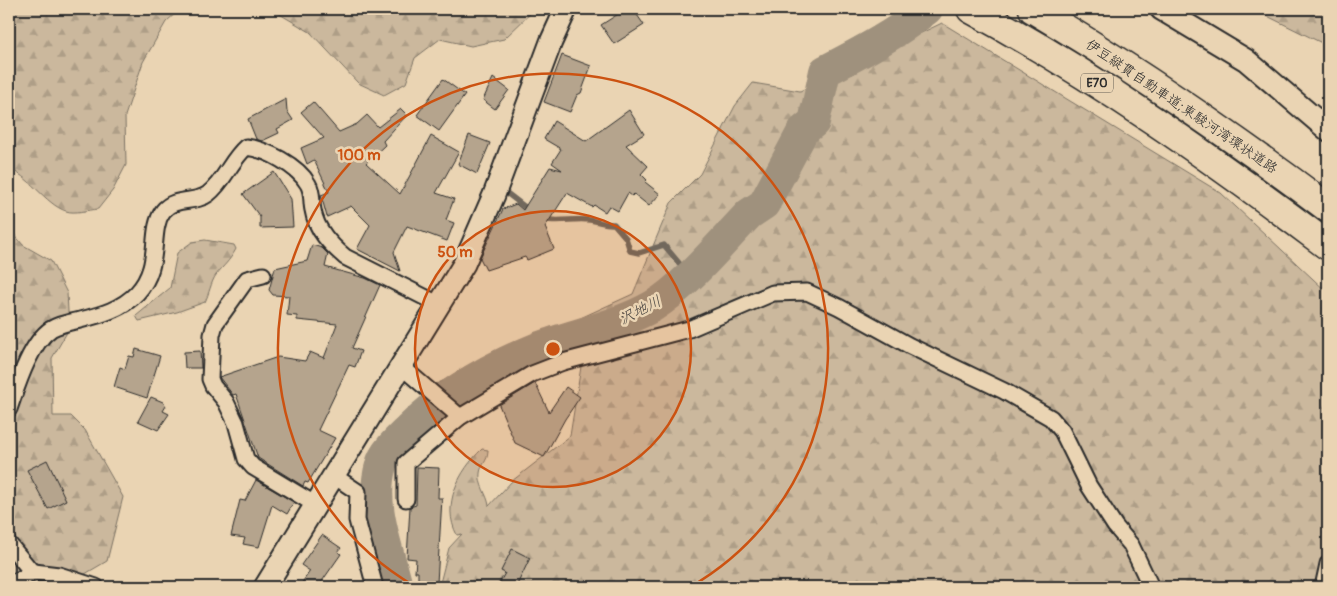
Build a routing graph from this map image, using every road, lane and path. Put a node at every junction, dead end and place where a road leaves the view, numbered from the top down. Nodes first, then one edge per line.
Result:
1 (566, 9) edge
2 (971, 9) edge
3 (1033, 9) edge
4 (1161, 9) edge
5 (1328, 130) edge
6 (1328, 208) edge
7 (1328, 246) edge
8 (263, 275) dead end
9 (440, 305) junction
10 (402, 367) junction
11 (9, 408) edge
12 (460, 417) junction
13 (334, 476) junction
14 (406, 499) dead end
15 (316, 505) junction
16 (9, 544) edge
17 (1328, 564) edge
18 (32, 572) junction
19 (9, 585) edge
20 (96, 587) edge
21 (265, 587) edge
22 (375, 587) edge
23 (1151, 587) edge
24 (1323, 587) edge

1 - 9 street
2 - 7 highway, 伊豆縦貫自動車道;東駿河湾環状道路 / E70
3 - 6 highway, 伊豆縦貫自動車道;東駿河湾環状道路 / E70
4 - 5 street
8 - 15 street
9 - 10 street
9 - 11 street
10 - 12 street
10 - 13 street
12 - 14 street
12 - 23 street
13 - 15 street
13 - 22 street
15 - 21 street
16 - 18 street
17 - 24 street
18 - 19 street
18 - 20 street

